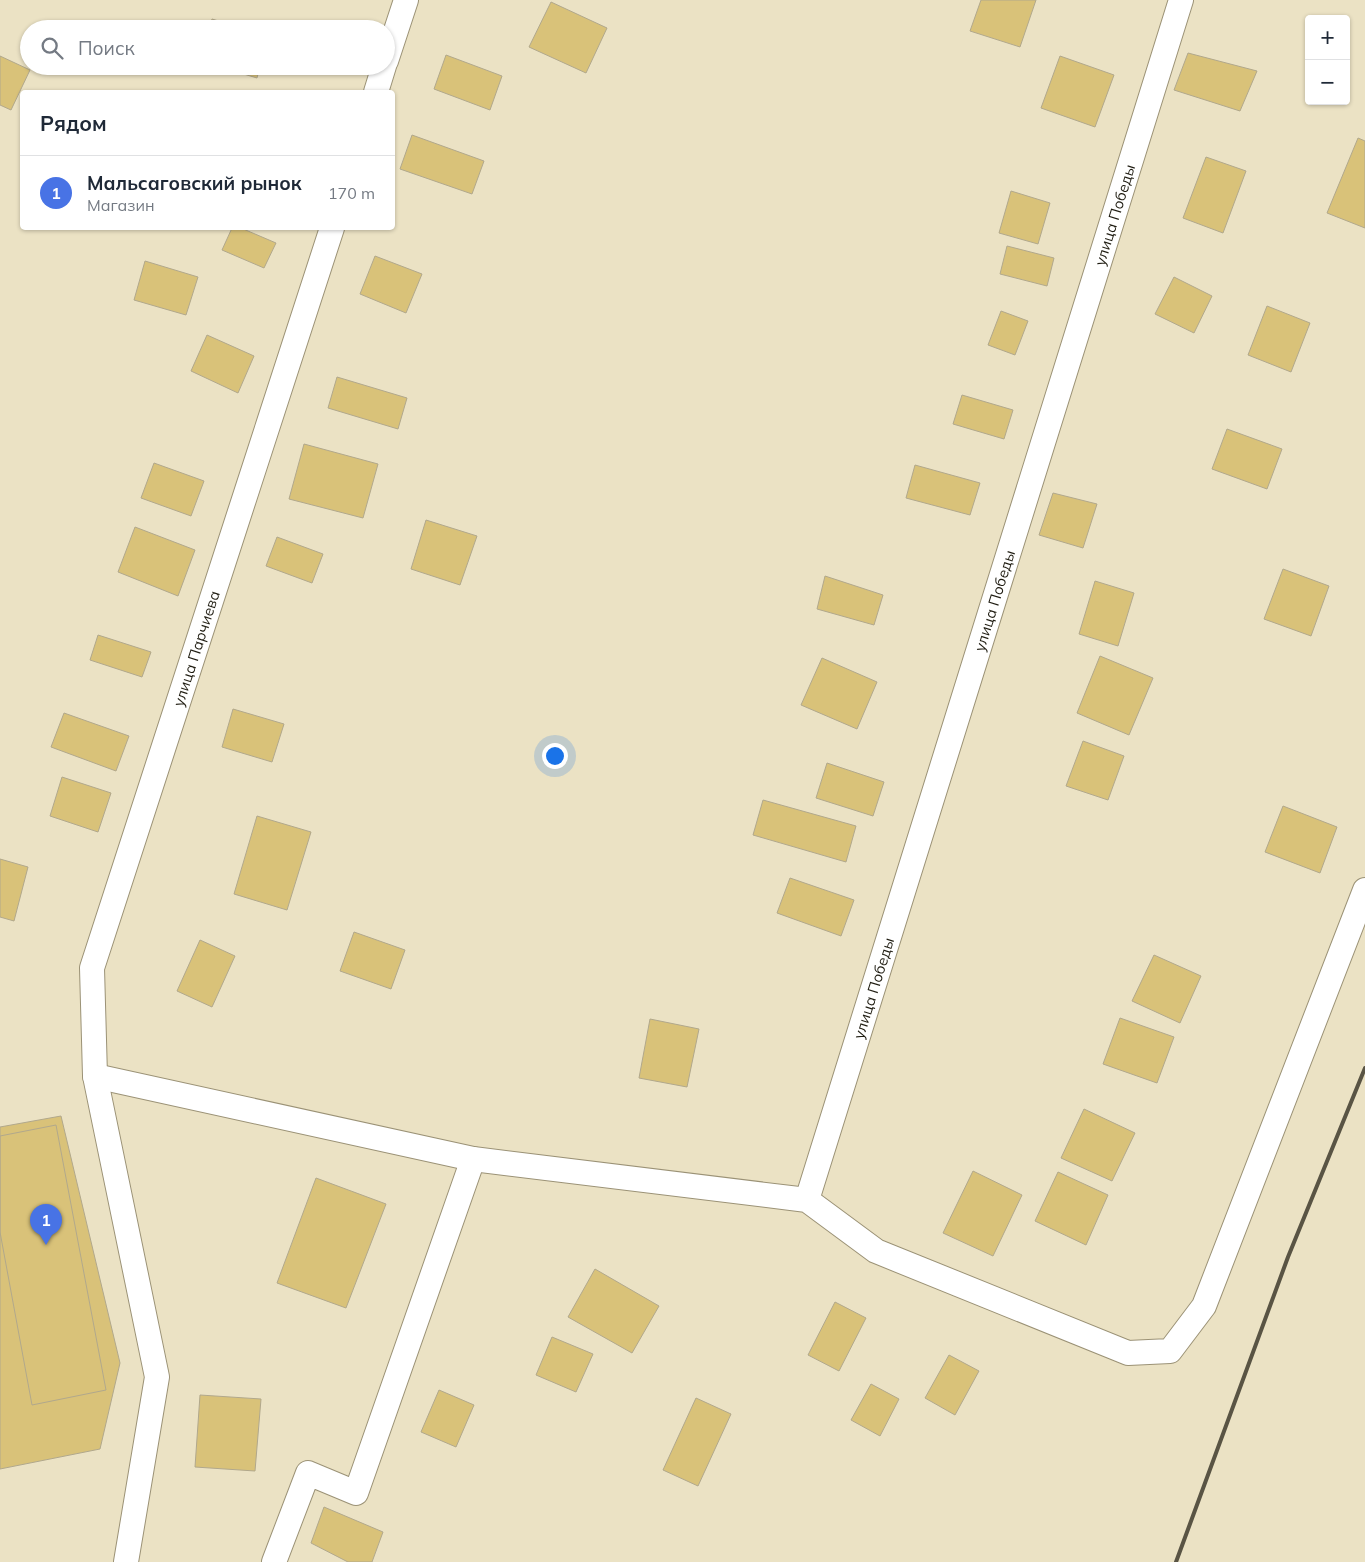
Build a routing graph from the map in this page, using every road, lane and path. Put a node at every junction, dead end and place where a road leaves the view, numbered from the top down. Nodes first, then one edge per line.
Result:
1 (406, 0) edge
2 (1181, 0) edge
3 (395, 34) edge
4 (381, 75) edge
5 (377, 90) edge
6 (331, 230) edge
7 (1365, 890) edge
8 (95, 1076) junction
9 (473, 1160) junction
10 (807, 1200) junction
11 (126, 1562) edge
12 (274, 1562) edge

1 - 3 street
2 - 10 street, улица Победы
4 - 5 street
6 - 8 street, улица Парчиева
7 - 10 street
8 - 9 street
8 - 11 street, улица Парчиева
9 - 10 street
9 - 12 street

